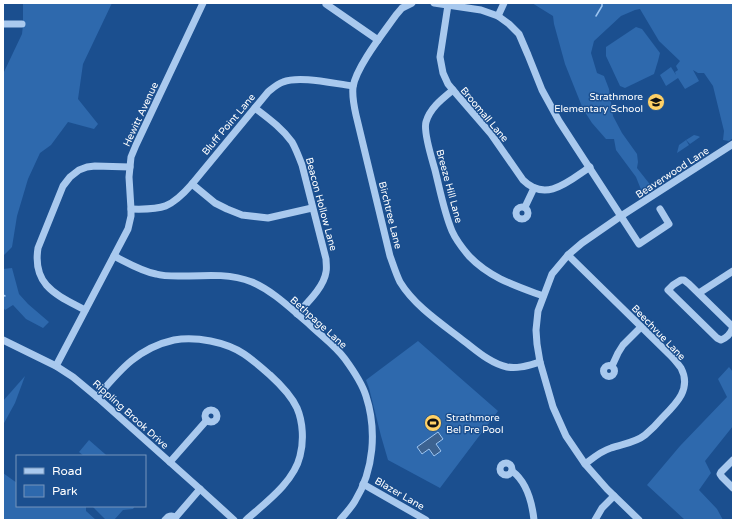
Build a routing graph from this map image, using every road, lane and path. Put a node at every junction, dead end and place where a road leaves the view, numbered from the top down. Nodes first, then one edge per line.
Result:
1 (203, 3) edge
2 (412, 3) edge
3 (434, 3) edge
4 (504, 3) edge
5 (326, 4) edge
6 (448, 5) junction
7 (498, 16) junction
8 (3, 24) edge
9 (22, 24) dead end
10 (378, 40) junction
11 (353, 86) junction
12 (453, 90) junction
13 (255, 108) junction
14 (733, 144) edge
15 (130, 167) junction
16 (590, 167) junction
17 (192, 184) junction
18 (534, 188) junction
19 (525, 207) dead end
20 (312, 208) junction
21 (131, 209) junction
22 (660, 209) dead end
23 (621, 216) junction
24 (568, 255) junction
25 (114, 256) junction
26 (733, 270) edge
27 (700, 293) junction
28 (543, 296) junction
29 (85, 310) junction
30 (297, 314) junction
31 (641, 327) junction
32 (3, 342) edge
33 (540, 362) junction
34 (56, 366) junction
35 (612, 366) dead end
36 (97, 396) junction
37 (207, 420) dead end
38 (733, 460) edge
39 (170, 462) junction
40 (585, 464) junction
41 (512, 471) dead end
42 (363, 484) junction
43 (733, 488) edge
44 (200, 489) junction
45 (614, 496) junction
46 (176, 519) edge
47 (165, 520) edge
48 (234, 520) edge
49 (246, 520) edge
50 (340, 520) edge
51 (426, 520) edge
52 (534, 520) edge
53 (595, 520) edge
54 (639, 520) edge

1 - 15 street, Hewitt Avenue
2 - 10 street, Birchtree Lane
3 - 6 street
4 - 7 street
5 - 10 street
6 - 7 street
6 - 12 street, Broomall Lane
7 - 16 street
8 - 9 street
10 - 11 street, Birchtree Lane
11 - 13 street, Bluff Point Lane
11 - 33 street, Birchtree Lane
12 - 18 street, Broomall Lane
12 - 28 street, Breeze Hill Lane
13 - 17 street, Bluff Point Lane
13 - 20 street, Beacon Hollow Lane
14 - 23 street, Beaverwood Lane
15 - 21 street, Hewitt Avenue
15 - 29 street
16 - 18 street
16 - 23 street
17 - 20 street
17 - 21 street, Bluff Point Lane
18 - 19 street
20 - 30 street, Beacon Hollow Lane
21 - 25 street, Hewitt Avenue
22 - 23 street
23 - 24 street, Beaverwood Lane
24 - 28 street, Beaverwood Lane
24 - 31 street, Beechvue Lane
25 - 29 street, Hewitt Avenue
25 - 30 street, Bethpage Lane
26 - 27 street
27 - 27 street
28 - 33 street, Beaverwood Lane
29 - 34 street, Hewitt Avenue
30 - 42 street, Bethpage Lane
31 - 35 street
31 - 40 street, Beechvue Lane
32 - 34 street, Rippling Brook Drive
33 - 40 street, Beaverwood Lane
34 - 36 street, Rippling Brook Drive
36 - 39 street, Rippling Brook Drive
36 - 49 street
37 - 39 street
38 - 43 street
39 - 44 street, Rippling Brook Drive
40 - 45 street, Beaverwood Lane
41 - 52 street
42 - 50 street, Bethpage Lane
42 - 51 street, Blazer Lane
44 - 46 street
44 - 48 street, Rippling Brook Drive
45 - 53 street
45 - 54 street, Beaverwood Lane
46 - 47 street

